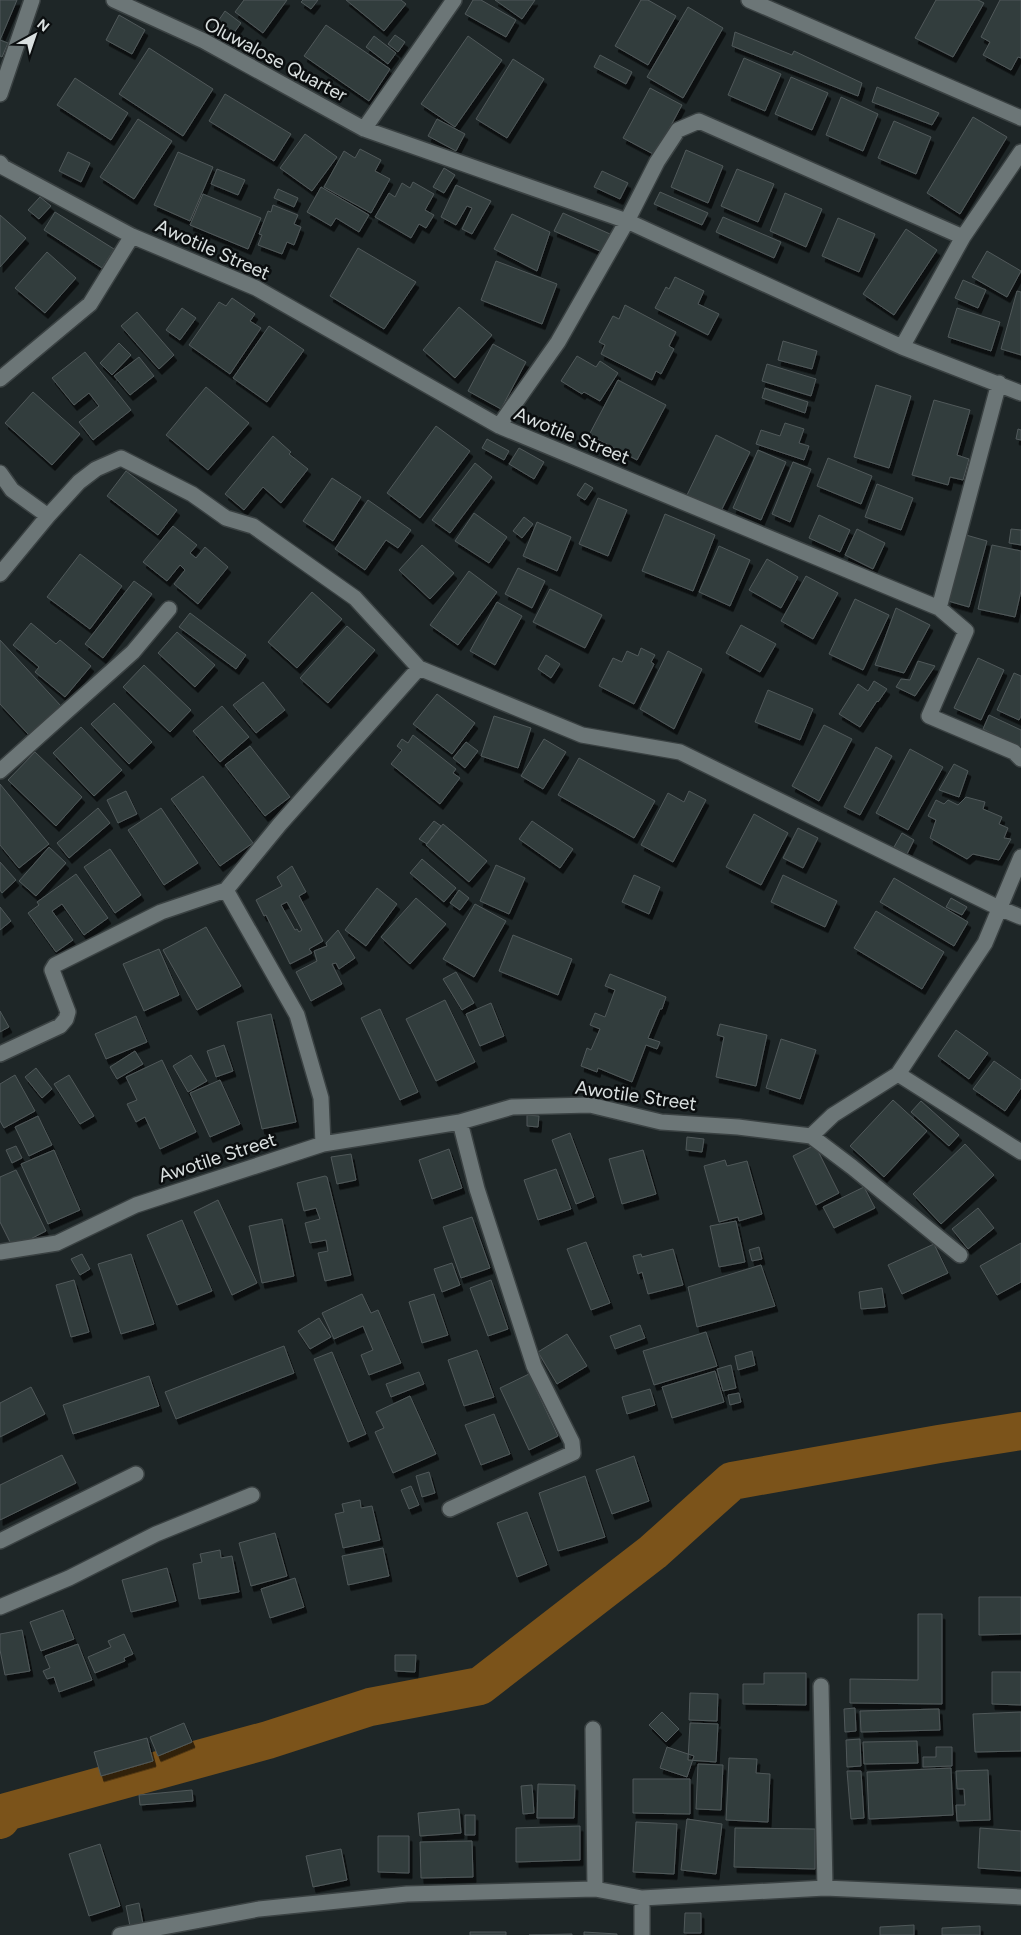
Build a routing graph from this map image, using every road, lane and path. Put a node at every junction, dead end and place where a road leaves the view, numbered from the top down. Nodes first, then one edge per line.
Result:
1 (32, 0) edge
2 (114, 0) edge
3 (454, 0) edge
4 (758, 1) edge
5 (0, 94) edge
6 (1021, 118) edge
7 (364, 129) junction
8 (1021, 152) edge
9 (0, 163) edge
10 (627, 221) junction
11 (132, 236) junction
12 (962, 237) junction
13 (902, 347) junction
14 (0, 379) edge
15 (999, 383) junction
16 (1021, 393) edge
17 (499, 426) junction
18 (0, 473) edge
19 (48, 516) junction
20 (0, 574) edge
21 (939, 608) junction
22 (169, 609) dead end
23 (419, 668) junction
24 (1021, 759) edge
25 (0, 771) edge
26 (1021, 858) edge
27 (226, 890) junction
28 (999, 908) junction
29 (1021, 917) edge
30 (0, 1054) edge
31 (898, 1074) junction
32 (460, 1122) junction
33 (812, 1136) junction
34 (323, 1144) junction
35 (1021, 1152) edge
36 (0, 1252) edge
37 (960, 1255) dead end
38 (136, 1474) dead end
39 (252, 1495) dead end
40 (450, 1509) dead end
41 (0, 1541) edge
42 (0, 1606) edge
43 (822, 1686) dead end
44 (593, 1729) dead end
45 (825, 1888) junction
46 (595, 1889) junction
47 (1021, 1897) edge
48 (642, 1898) junction
49 (120, 1935) edge
50 (642, 1935) edge

1 - 5 street
2 - 7 street, Oluwalose Quarter
3 - 7 street
4 - 6 street
7 - 10 street, Oluwalose Quarter
8 - 12 street
9 - 11 street, Awotile Street
10 - 12 street
10 - 13 street, Oluwalose Quarter
10 - 17 street
11 - 14 street
11 - 17 street, Awotile Street
12 - 13 street
13 - 15 street, Oluwalose Quarter
15 - 16 street, Oluwalose Quarter
15 - 21 street
17 - 21 street, Awotile Street
18 - 19 street
19 - 20 street
19 - 23 street
21 - 24 street, Awotile Street
22 - 25 street
23 - 27 street
23 - 28 street
26 - 28 street
27 - 30 street
27 - 34 street
28 - 29 street
28 - 31 street
31 - 33 street
31 - 35 street
32 - 33 street, Awotile Street
32 - 34 street, Awotile Street
32 - 40 street
33 - 37 street
34 - 36 street, Awotile Street
38 - 41 street
39 - 42 street
43 - 45 street
44 - 46 street
45 - 47 street
45 - 48 street
46 - 48 street
46 - 49 street
48 - 50 street

